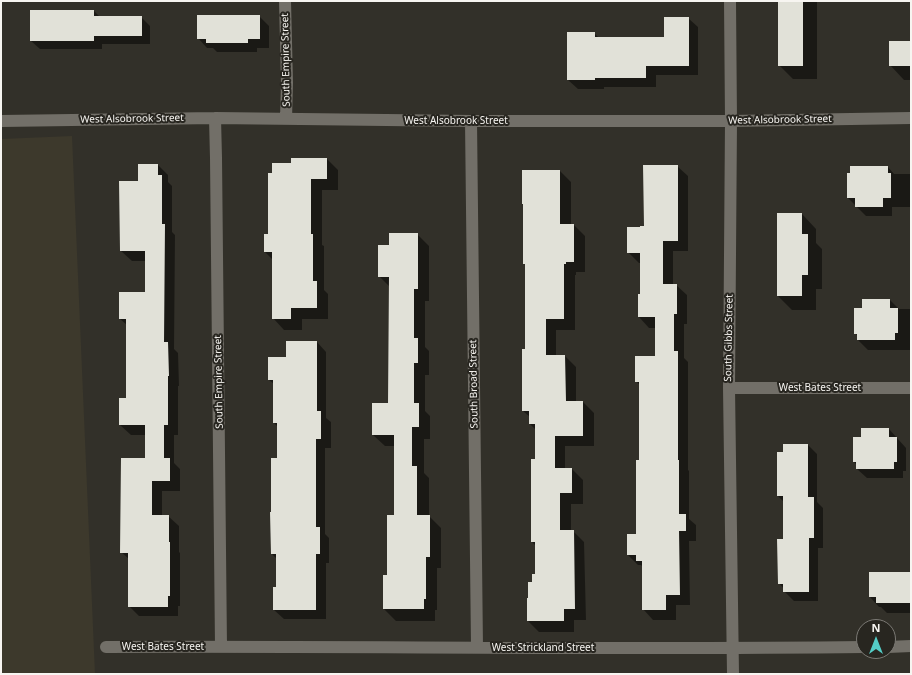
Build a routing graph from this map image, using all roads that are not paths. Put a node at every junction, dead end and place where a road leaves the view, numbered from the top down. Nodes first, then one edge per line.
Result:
1 (285, 1) edge
2 (730, 1) edge
3 (215, 118) junction
4 (911, 118) edge
5 (286, 119) junction
6 (1, 121) edge
7 (471, 121) junction
8 (731, 121) junction
9 (729, 388) junction
10 (911, 388) edge
11 (911, 646) edge
12 (106, 647) dead end
13 (221, 647) junction
14 (477, 647) junction
15 (856, 647) edge
16 (896, 647) edge
17 (733, 648) junction
18 (733, 674) edge

1 - 5 street, South Empire Street
2 - 8 street, South Gibbs Street
3 - 5 street, West Alsobrook Street
3 - 6 street, West Alsobrook Street
3 - 13 street, South Empire Street
4 - 8 street, West Alsobrook Street
5 - 7 street, West Alsobrook Street
7 - 8 street, West Alsobrook Street
7 - 14 street, South Broad Street
8 - 9 street, South Gibbs Street
9 - 10 street, West Bates Street
9 - 17 street, South Gibbs Street
11 - 16 street
12 - 13 street, West Bates Street
13 - 14 street, West Strickland Street
14 - 17 street, West Strickland Street
15 - 17 street, West Strickland Street
17 - 18 street, South Gibbs Street

